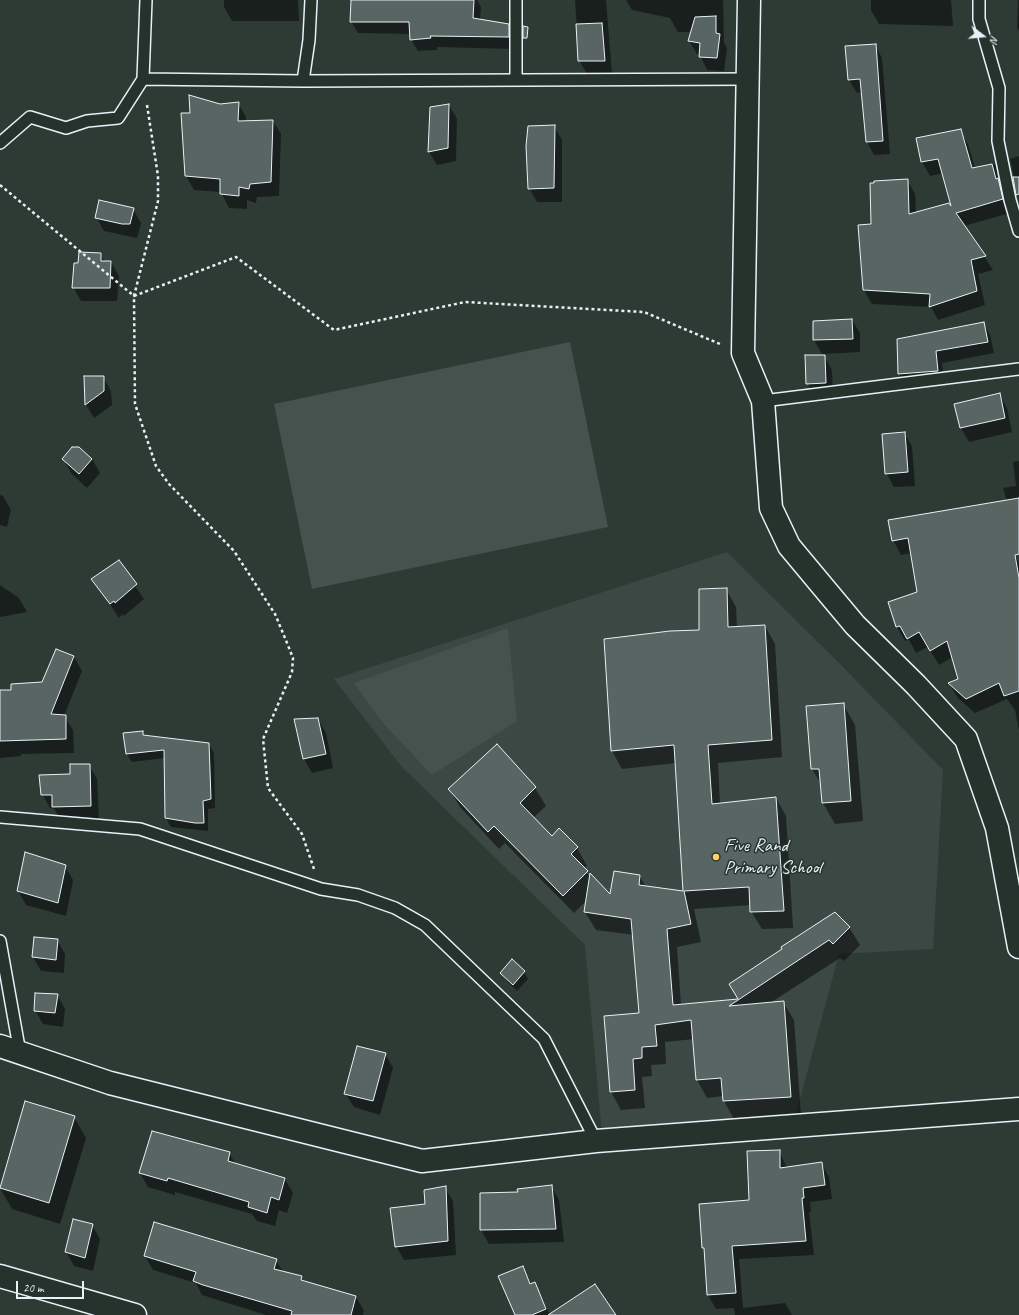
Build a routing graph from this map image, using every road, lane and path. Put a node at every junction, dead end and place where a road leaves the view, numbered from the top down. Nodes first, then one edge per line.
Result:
1 (146, 0) edge
2 (311, 0) edge
3 (516, 0) edge
4 (749, 0) edge
5 (980, 0) edge
6 (143, 79) junction
7 (516, 80) junction
8 (748, 80) junction
9 (303, 81) junction
10 (0, 143) edge
11 (0, 185) edge
12 (1019, 231) edge
13 (134, 296) junction
14 (743, 353) junction
15 (1019, 369) edge
16 (762, 401) junction
17 (0, 817) edge
18 (321, 889) junction
19 (0, 941) edge
20 (1019, 947) edge
21 (10, 1050) edge
22 (1019, 1108) edge
23 (596, 1141) junction
24 (0, 1276) edge
25 (135, 1315) edge

1 - 6 lane
2 - 9 lane
3 - 7 lane
4 - 8 street
5 - 12 lane
6 - 9 lane
6 - 10 lane
6 - 13 path
7 - 8 lane
7 - 9 lane
8 - 14 street
11 - 13 path
13 - 14 path
13 - 18 path
14 - 16 street
15 - 16 lane
16 - 20 street
17 - 18 lane
18 - 23 lane
19 - 21 lane
21 - 23 street
22 - 23 street
24 - 25 street

